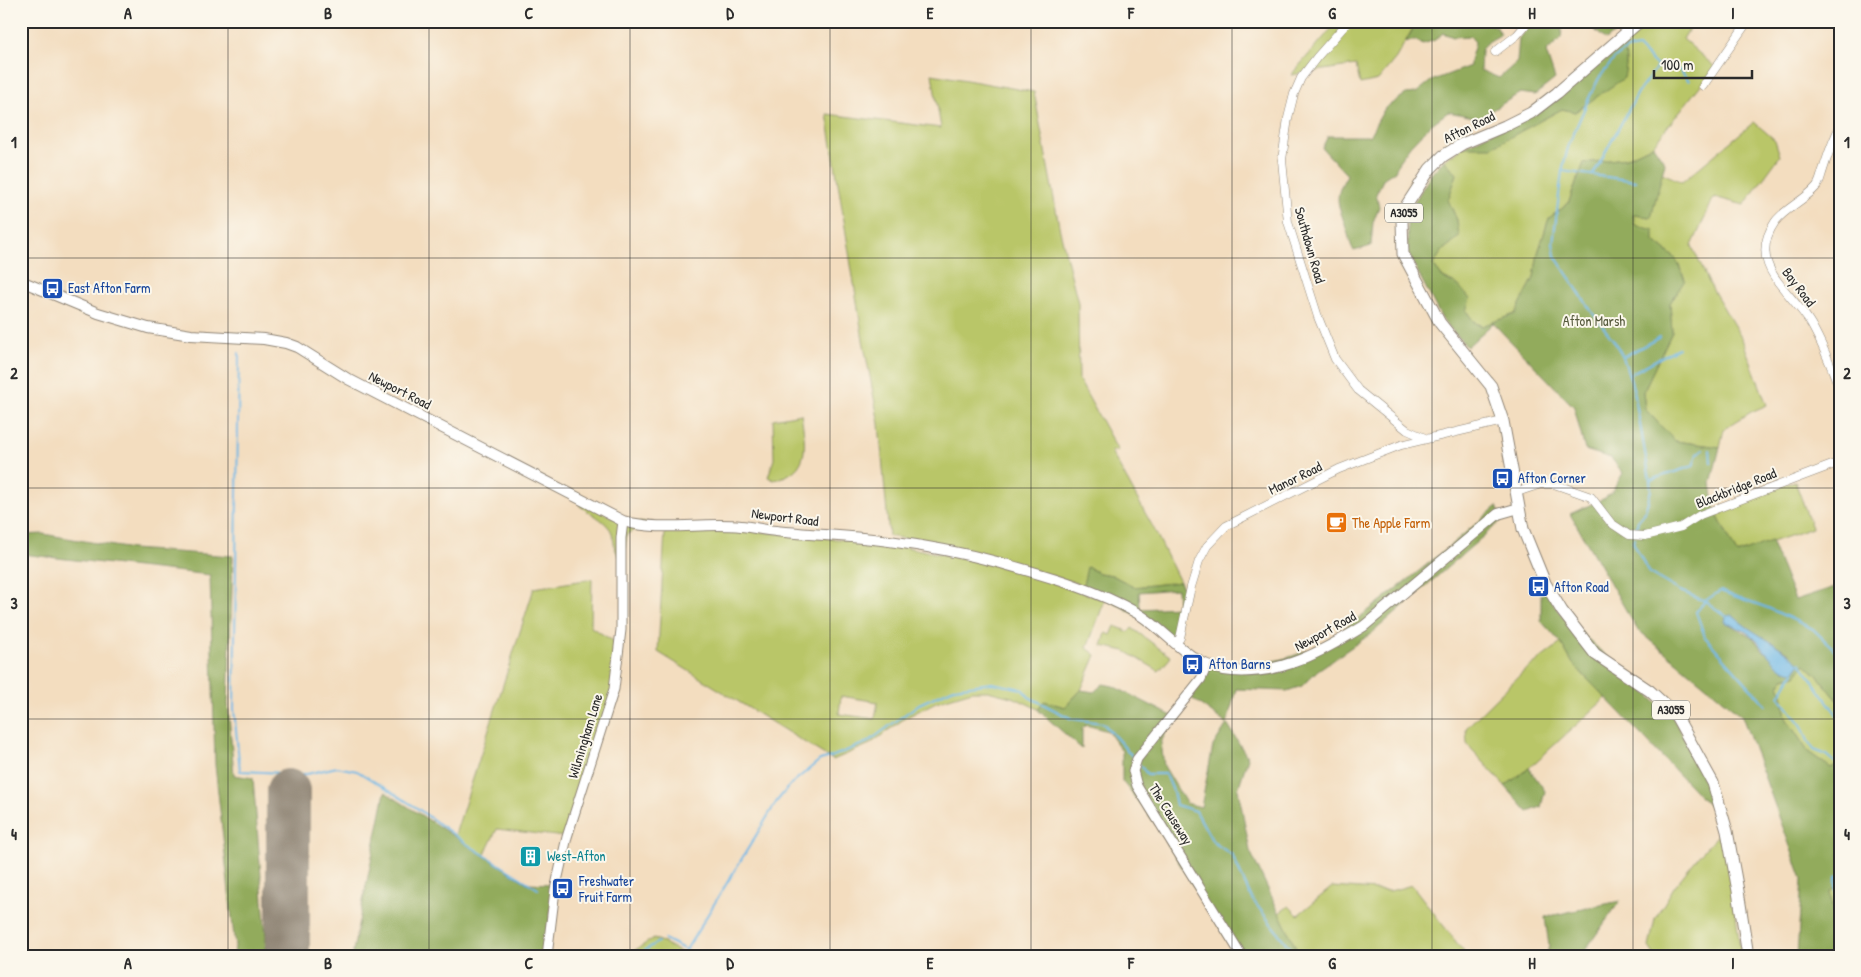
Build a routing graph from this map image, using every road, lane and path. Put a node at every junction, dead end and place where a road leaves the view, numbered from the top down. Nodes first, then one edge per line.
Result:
1 (1349, 21) edge
2 (1529, 21) edge
3 (1640, 21) edge
4 (1748, 21) edge
5 (1495, 52) dead end
6 (1703, 86) dead end
7 (1840, 127) edge
8 (21, 281) edge
9 (1840, 390) edge
10 (1503, 421) junction
11 (1407, 430) junction
12 (1425, 438) junction
13 (1401, 445) junction
14 (1840, 462) edge
15 (1516, 492) junction
16 (1519, 508) junction
17 (623, 521) junction
18 (1176, 644) junction
19 (1207, 665) junction
20 (547, 956) edge
21 (1242, 956) edge
22 (1748, 956) edge

1 - 11 street, Southdown Road
2 - 5 street
3 - 10 main road, Afton Road / A3055
4 - 6 street
7 - 9 street, Bay Road
8 - 17 main road, Newport Road
10 - 12 street, Manor Road
10 - 15 main road, Afton Road / A3055
11 - 12 street, Southdown Road
11 - 13 street
12 - 13 street, Manor Road
13 - 18 street, Manor Road
14 - 15 street, Blackbridge Road
15 - 16 main road, Afton Road / A3055
16 - 19 main road, Newport Road
16 - 22 main road, Afton Road / A3055
17 - 18 main road, Newport Road
17 - 20 street, Wilmingham Lane
18 - 19 main road, Newport Road
19 - 21 street, The Causeway

